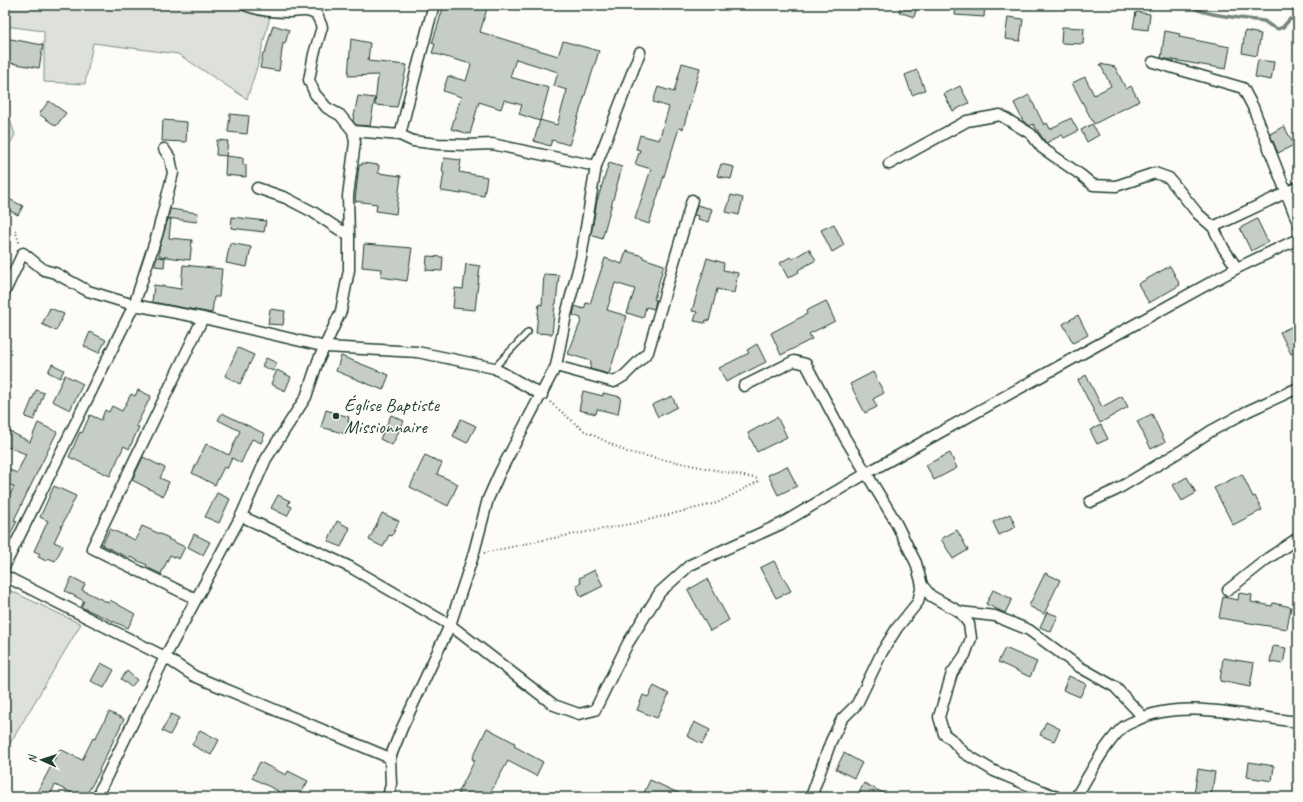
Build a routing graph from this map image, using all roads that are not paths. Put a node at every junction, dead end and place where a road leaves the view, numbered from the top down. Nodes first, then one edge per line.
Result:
1 (245, 5) edge
2 (433, 8) dead end
3 (640, 52) dead end
4 (1153, 62) dead end
5 (353, 131) junction
6 (400, 136) junction
7 (164, 149) dead end
8 (889, 164) dead end
9 (596, 166) junction
10 (1298, 187) edge
11 (257, 188) dead end
12 (1286, 193) junction
13 (692, 200) dead end
14 (1298, 223) edge
15 (1213, 227) junction
16 (349, 236) junction
17 (1298, 239) edge
18 (1237, 268) junction
19 (5, 292) edge
20 (134, 305) junction
21 (203, 318) junction
22 (528, 332) dead end
23 (326, 347) junction
24 (556, 366) junction
25 (494, 368) junction
26 (744, 386) dead end
27 (1298, 388) edge
28 (542, 395) junction
29 (867, 473) junction
30 (1090, 502) dead end
31 (241, 516) junction
32 (1298, 538) edge
33 (5, 565) edge
34 (5, 576) edge
35 (922, 585) junction
36 (1228, 590) dead end
37 (196, 599) junction
38 (960, 612) junction
39 (450, 625) junction
40 (165, 657) junction
41 (1143, 717) junction
42 (1298, 722) edge
43 (390, 758) junction
44 (100, 790) dead end
45 (388, 797) edge
46 (811, 797) edge
47 (1057, 797) edge
48 (1076, 797) edge

1 - 5 street
2 - 6 street
3 - 9 street
4 - 12 street
5 - 6 street
5 - 16 street
6 - 9 street
7 - 20 street
8 - 15 street
9 - 24 street
10 - 12 street
11 - 16 street
12 - 14 street
12 - 15 street
13 - 24 street
15 - 18 street
16 - 23 street
17 - 18 street
18 - 29 street
19 - 20 street
20 - 21 street
20 - 33 street
21 - 23 street
21 - 37 street
22 - 25 lane
23 - 25 street
23 - 31 street
24 - 28 street
25 - 28 street
26 - 29 street
27 - 30 street
28 - 39 street
29 - 35 street
29 - 39 street
31 - 37 street
31 - 39 street
32 - 36 street
34 - 40 street
35 - 38 street
35 - 46 street
37 - 40 street
38 - 41 street
38 - 47 street
39 - 43 street
40 - 43 street
40 - 44 street
41 - 42 street
41 - 48 street
43 - 45 street

